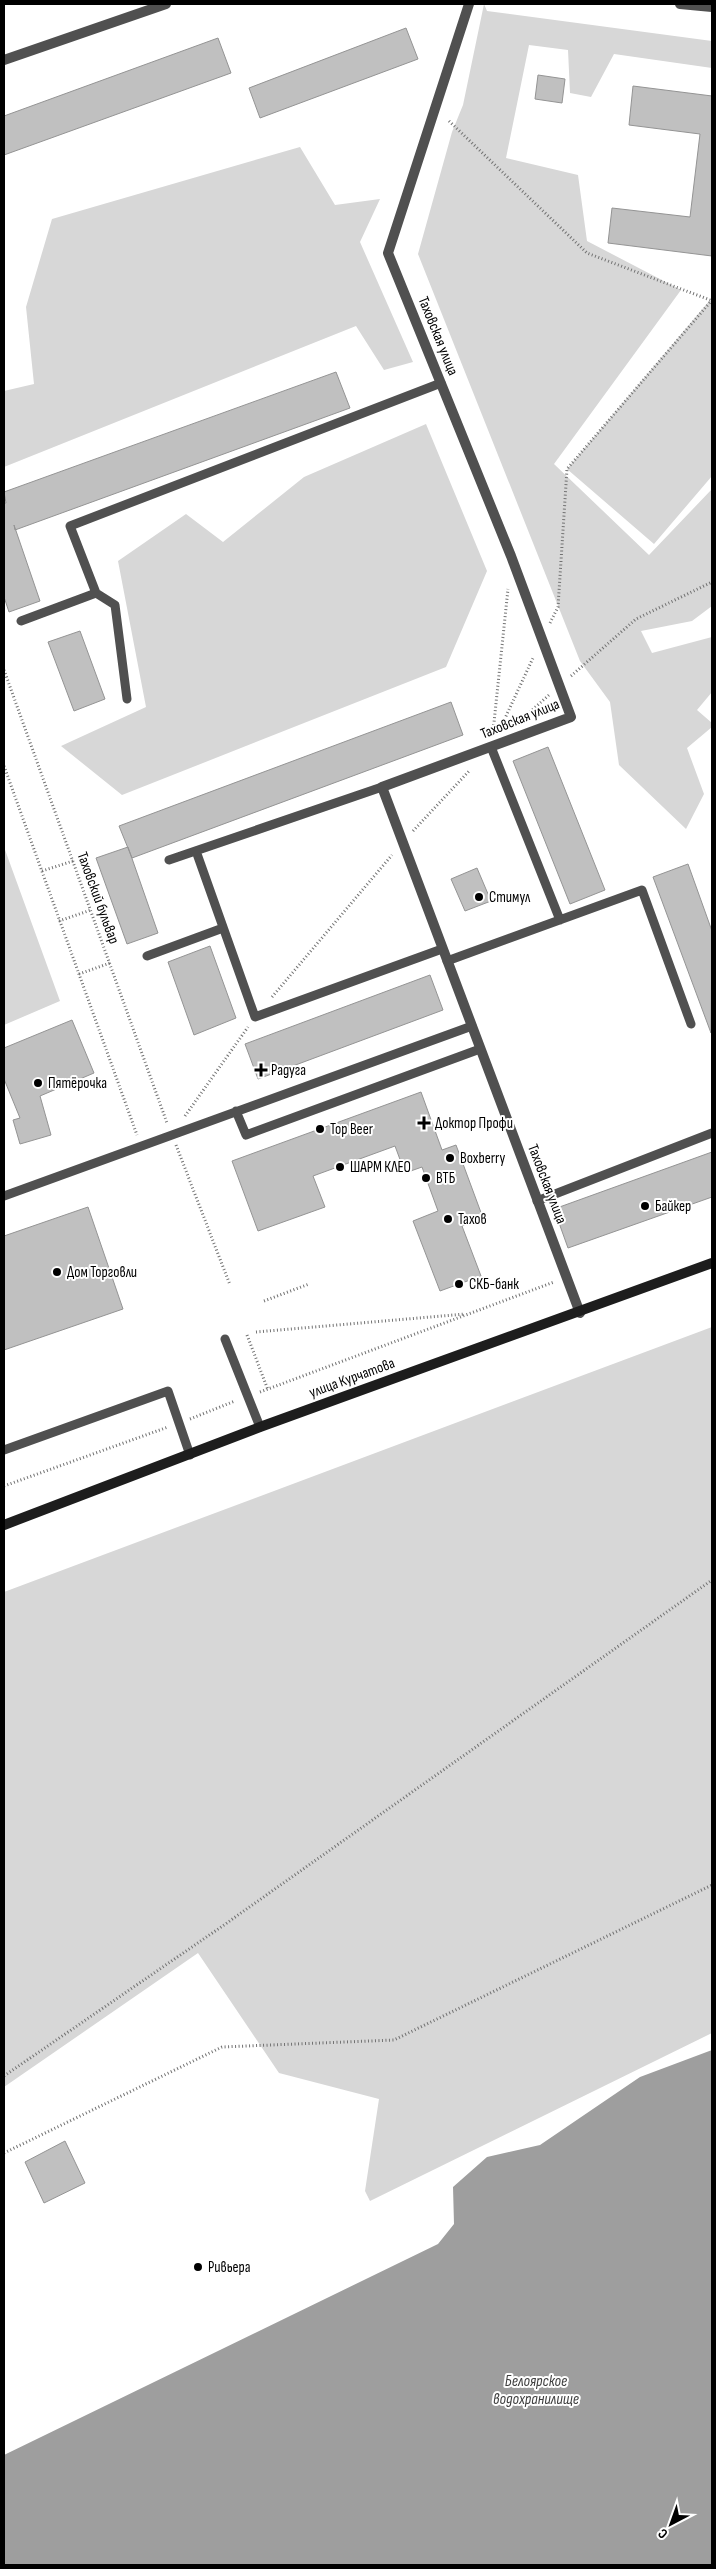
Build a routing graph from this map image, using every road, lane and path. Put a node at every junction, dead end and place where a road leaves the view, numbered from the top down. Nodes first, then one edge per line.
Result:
1 (166, 4) edge
2 (469, 4) edge
3 (680, 4) edge
4 (712, 7) edge
5 (4, 60) edge
6 (449, 121) dead end
7 (711, 300) edge
8 (441, 383) junction
9 (712, 582) edge
10 (508, 584) dead end
11 (96, 593) junction
12 (21, 621) dead end
13 (542, 640) junction
14 (4, 670) edge
15 (560, 686) junction
16 (127, 699) dead end
17 (519, 722) dead end
18 (491, 747) junction
19 (4, 766) edge
20 (472, 767) dead end
21 (382, 787) junction
22 (403, 843) junction
23 (196, 851) junction
24 (169, 860) dead end
25 (73, 861) junction
26 (42, 871) junction
27 (91, 910) junction
28 (60, 920) junction
29 (560, 920) junction
30 (223, 928) junction
31 (442, 949) junction
32 (147, 956) dead end
33 (447, 961) junction
34 (110, 963) junction
35 (79, 974) junction
36 (255, 1017) junction
37 (690, 1024) dead end
38 (472, 1026) junction
39 (480, 1049) junction
40 (236, 1111) junction
41 (712, 1133) edge
42 (172, 1134) junction
43 (141, 1146) junction
44 (4, 1196) edge
45 (537, 1201) junction
46 (712, 1263) edge
47 (566, 1278) junction
48 (309, 1284) dead end
49 (230, 1285) dead end
50 (264, 1301) dead end
51 (580, 1313) junction
52 (470, 1314) junction
53 (256, 1332) dead end
54 (247, 1335) dead end
55 (225, 1339) dead end
56 (268, 1390) junction
57 (248, 1396) junction
58 (179, 1423) junction
59 (260, 1427) junction
60 (4, 1450) edge
61 (190, 1455) junction
62 (4, 1486) edge
63 (4, 1525) edge
64 (712, 1580) edge
65 (712, 1885) edge
66 (4, 2076) edge
67 (4, 2152) edge

1 - 5 street
2 - 8 street, Таховская улица
3 - 4 street
6 - 7 path
7 - 13 path
8 - 11 lane
8 - 13 street, Таховская улица
9 - 15 path
10 - 18 path
11 - 12 lane
11 - 16 lane
13 - 15 street, Таховская улица
13 - 18 path
14 - 25 path, Таховский бульвар
15 - 17 path
15 - 18 street, Таховская улица
18 - 21 street, Таховская улица
18 - 29 lane
19 - 26 path
20 - 22 path
21 - 22 street, Таховская улица
21 - 23 lane
22 - 31 street, Таховская улица
22 - 36 path
23 - 24 lane
23 - 30 lane
25 - 26 path
25 - 27 path, Таховский бульвар
26 - 28 path
27 - 28 path
27 - 34 path, Таховский бульвар
28 - 35 path
29 - 33 lane
29 - 37 lane
30 - 32 lane
30 - 36 lane
31 - 33 street, Таховская улица
31 - 36 lane
33 - 38 street, Таховская улица
34 - 35 path
34 - 42 path, Таховский бульвар
35 - 43 path
36 - 42 path
38 - 39 street, Таховская улица
38 - 40 lane
39 - 40 lane
39 - 45 street, Таховская улица
40 - 42 lane
41 - 45 lane
42 - 43 lane
42 - 49 path, Таховский бульвар
43 - 44 lane
45 - 47 street, Таховская улица
46 - 51 main road, улица Курчатова
47 - 51 street, Таховская улица
47 - 52 path
48 - 50 path
51 - 59 main road, улица Курчатова
52 - 53 path
52 - 56 path
54 - 56 path
55 - 57 lane
56 - 57 path
57 - 58 path
57 - 59 lane
58 - 60 lane
58 - 61 lane
58 - 62 path
59 - 61 main road, улица Курчатова
61 - 63 main road, улица Курчатова
64 - 66 path
65 - 67 path

